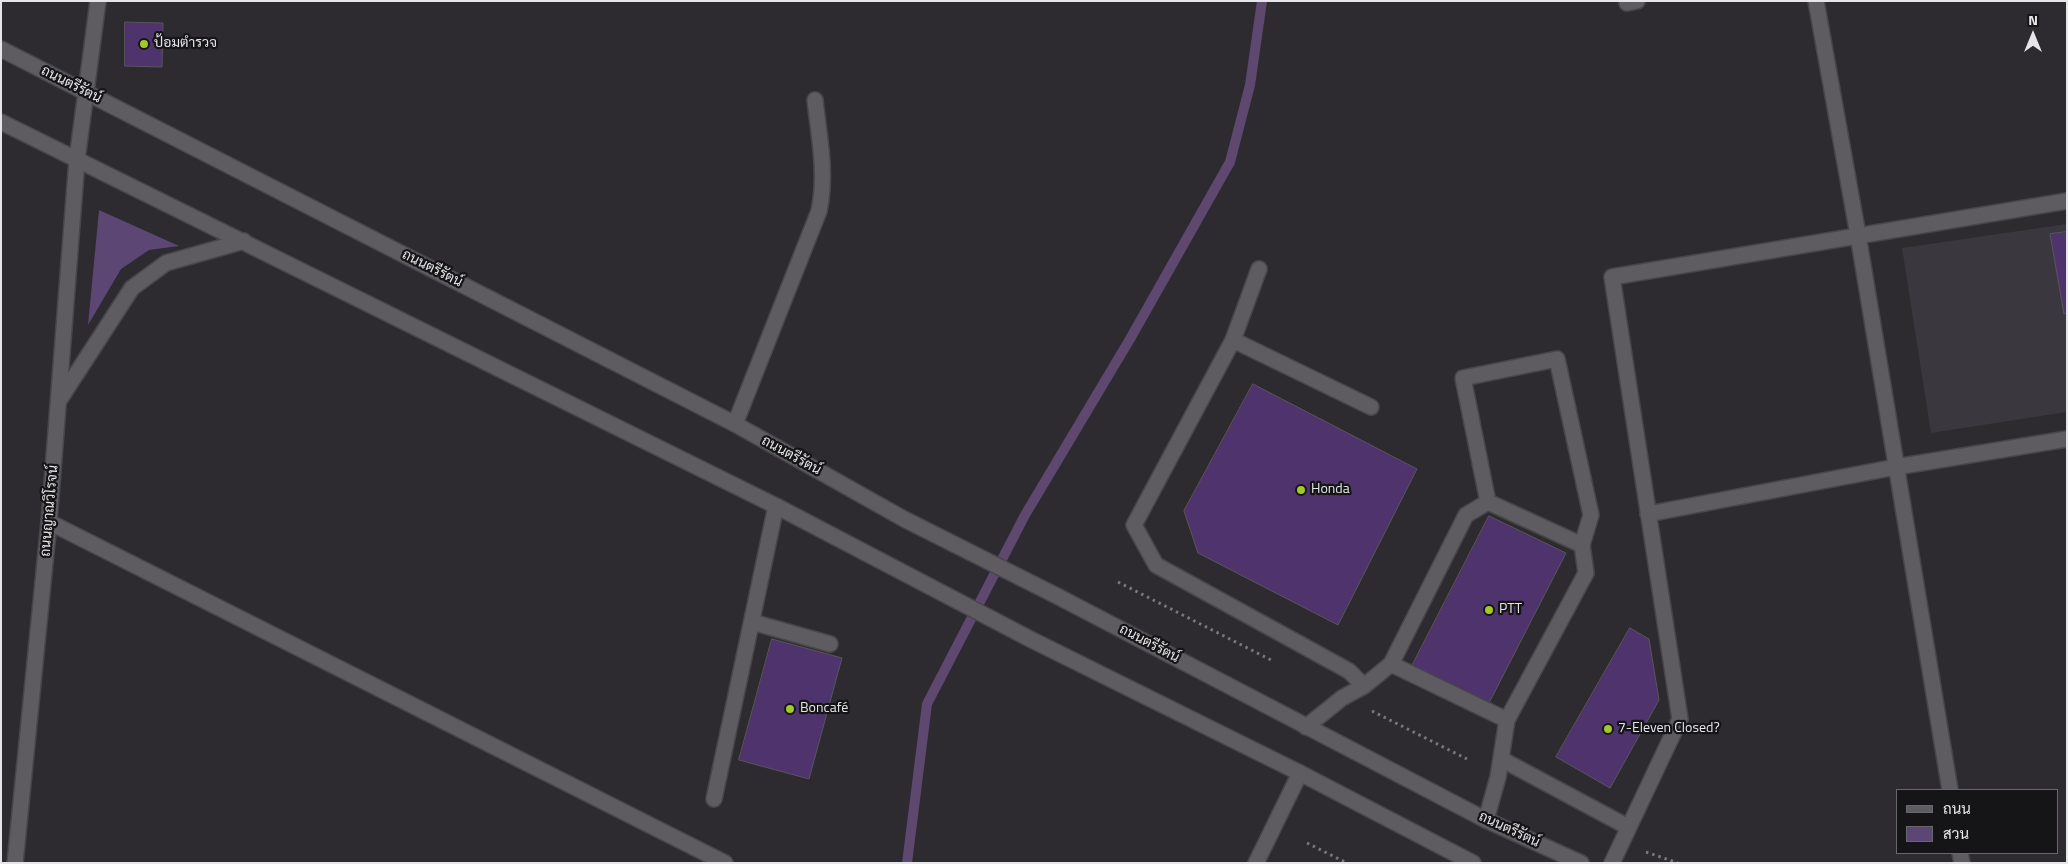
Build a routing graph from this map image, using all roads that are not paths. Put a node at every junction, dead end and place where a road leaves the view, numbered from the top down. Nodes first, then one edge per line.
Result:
1 (98, 1) edge
2 (1816, 1) edge
3 (1, 49) edge
4 (86, 92) junction
5 (815, 100) dead end
6 (1, 122) edge
7 (77, 159) junction
8 (2067, 201) edge
9 (1858, 235) junction
10 (244, 242) junction
11 (1259, 269) dead end
12 (1233, 340) junction
13 (58, 402) junction
14 (1371, 407) dead end
15 (735, 424) junction
16 (2067, 439) edge
17 (1896, 467) junction
18 (1488, 502) junction
19 (776, 506) junction
20 (1648, 514) junction
21 (49, 522) junction
22 (1582, 545) junction
23 (752, 622) junction
24 (830, 644) dead end
25 (1391, 664) junction
26 (1364, 686) junction
27 (1507, 720) junction
28 (1306, 726) junction
29 (1501, 759) junction
30 (1300, 773) junction
31 (1950, 789) edge
32 (714, 799) dead end
33 (1486, 820) junction
34 (1628, 827) junction
35 (15, 863) edge
36 (725, 863) edge
37 (1256, 863) edge
38 (1473, 863) edge
39 (1581, 863) edge
40 (1612, 863) edge

1 - 4 main road, ถนนญาณวิโรจน์
2 - 9 main road
3 - 4 main road, ถนนตรีรัตน์
4 - 7 main road, ถนนญาณวิโรจน์
4 - 15 main road, ถนนตรีรัตน์
5 - 15 main road
6 - 7 main road
7 - 10 main road
7 - 13 main road, ถนนญาณวิโรจน์
8 - 9 main road
9 - 17 main road
9 - 20 main road
10 - 13 main road
10 - 19 main road
11 - 12 main road
12 - 14 main road
12 - 26 main road
13 - 21 main road, ถนนญาณวิโรจน์
15 - 28 main road, ถนนตรีรัตน์
16 - 17 main road
17 - 20 main road
17 - 31 main road
18 - 22 main road
18 - 22 main road
18 - 25 main road
19 - 23 main road
19 - 30 main road
20 - 34 main road
21 - 35 main road, ถนนญาณวิโรจน์
21 - 36 main road
22 - 27 main road
23 - 24 main road
23 - 32 main road
25 - 26 main road
25 - 27 main road
26 - 28 main road
27 - 29 main road
28 - 33 main road, ถนนตรีรัตน์
29 - 33 main road
29 - 34 main road
30 - 37 main road
30 - 38 main road
33 - 39 main road, ถนนตรีรัตน์
34 - 40 main road

